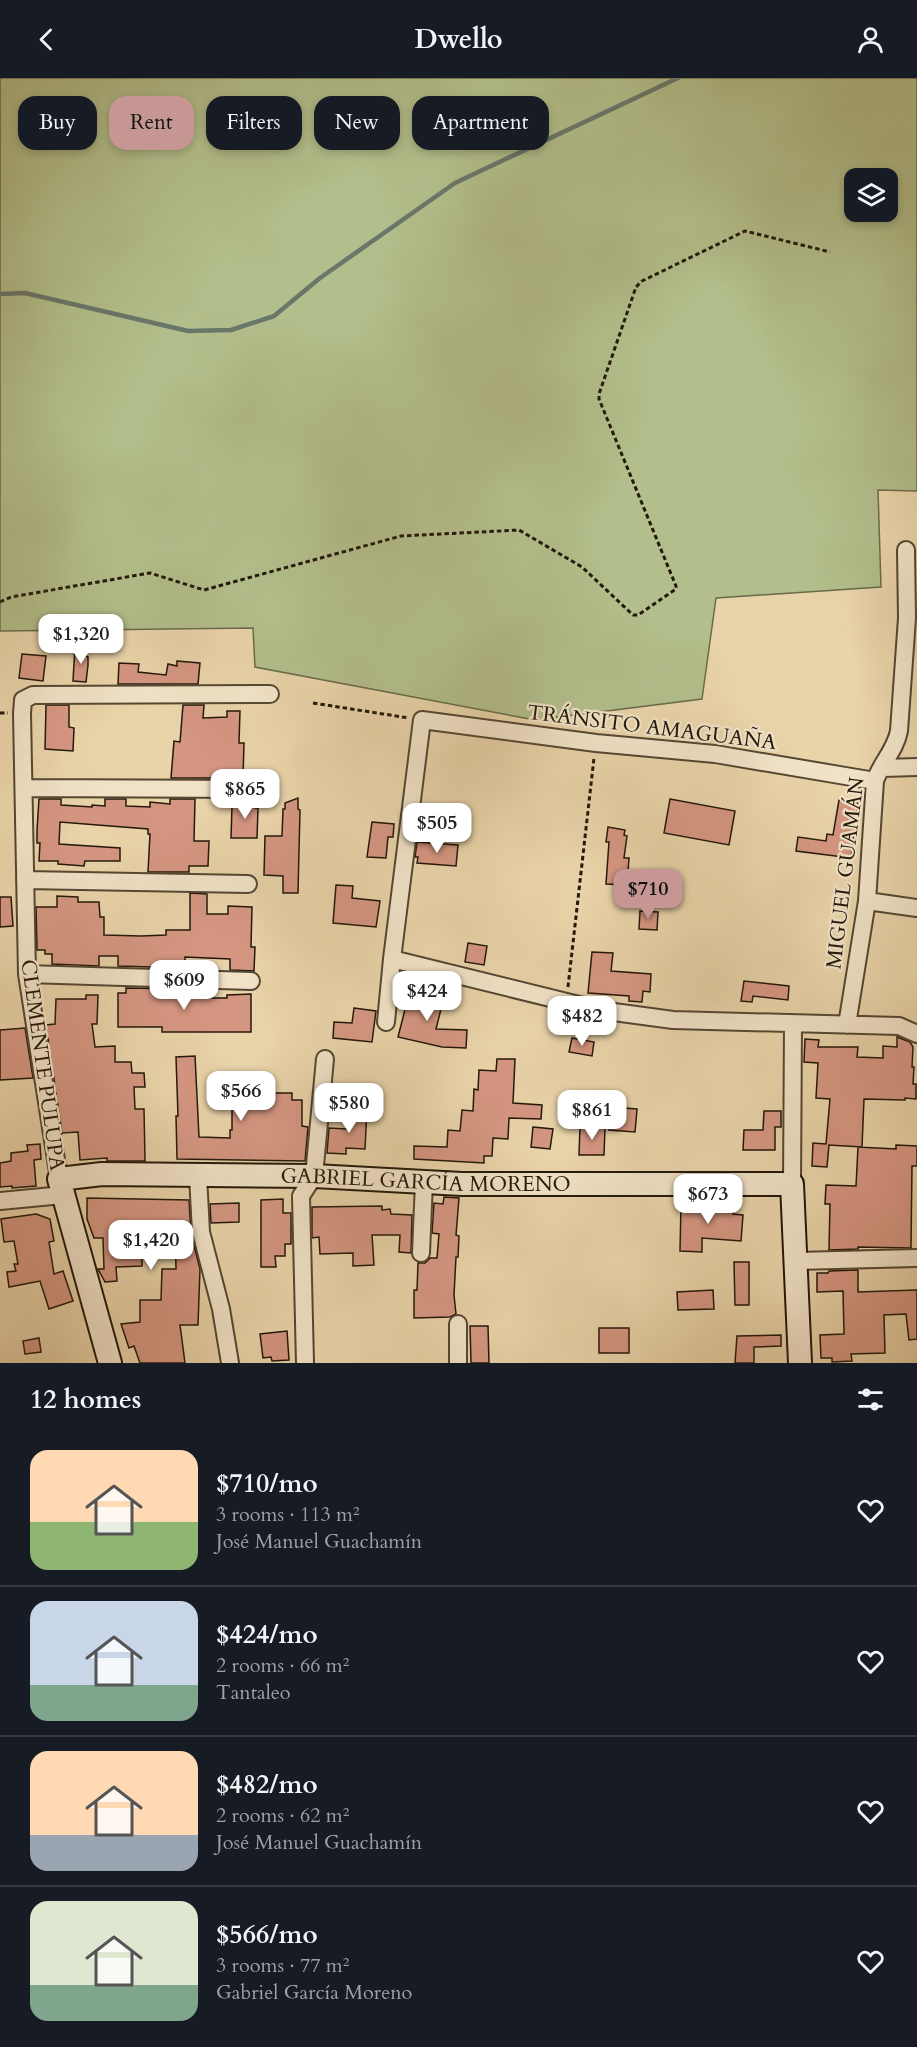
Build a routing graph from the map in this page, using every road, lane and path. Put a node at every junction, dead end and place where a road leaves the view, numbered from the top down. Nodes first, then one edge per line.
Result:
1 (830, 252) dead end
2 (906, 550) dead end
3 (0, 602) edge
4 (270, 694) dead end
5 (313, 703) dead end
6 (422, 720) junction
7 (596, 743) junction
8 (917, 767) edge
9 (879, 775) junction
10 (24, 788) junction
11 (258, 789) dead end
12 (25, 880) junction
13 (248, 884) dead end
14 (867, 900) junction
15 (917, 908) edge
16 (392, 959) junction
17 (27, 974) junction
18 (251, 981) dead end
19 (567, 1001) junction
20 (386, 1022) dead end
21 (794, 1024) junction
22 (847, 1025) junction
23 (917, 1034) edge
24 (324, 1059) dead end
25 (198, 1176) junction
26 (314, 1176) junction
27 (424, 1182) junction
28 (792, 1184) junction
29 (61, 1186) junction
30 (0, 1201) edge
31 (421, 1253) dead end
32 (917, 1258) edge
33 (796, 1261) junction
34 (458, 1323) dead end
35 (110, 1363) edge
36 (230, 1363) edge
37 (305, 1363) edge
38 (458, 1363) edge
39 (801, 1363) edge

1 - 3 path
2 - 9 street, MIGUEL GUAMÁN
4 - 10 street, CLEMENTE PULUPA
5 - 6 path
6 - 7 street, TRÁNSITO AMAGUAÑA
6 - 16 street
7 - 9 street, TRÁNSITO AMAGUAÑA
7 - 19 path
8 - 9 street, TRÁNSITO AMAGUAÑA
9 - 14 street, MIGUEL GUAMÁN
10 - 11 street
10 - 12 street, CLEMENTE PULUPA
12 - 13 street
12 - 17 street, CLEMENTE PULUPA
14 - 15 street
14 - 22 street, MIGUEL GUAMÁN
16 - 19 street
16 - 20 street
17 - 18 street
17 - 29 street, CLEMENTE PULUPA
19 - 21 street
21 - 22 street
21 - 28 street
22 - 23 street
24 - 26 street
25 - 26 street, GABRIEL GARCÍA MORENO
25 - 29 street, GABRIEL GARCÍA MORENO
25 - 36 street
26 - 27 street, GABRIEL GARCÍA MORENO
26 - 37 street
27 - 28 street, GABRIEL GARCÍA MORENO
27 - 31 street
28 - 33 street
29 - 30 street
29 - 35 street, CLEMENTE PULUPA
32 - 33 street
33 - 39 street
34 - 38 street

